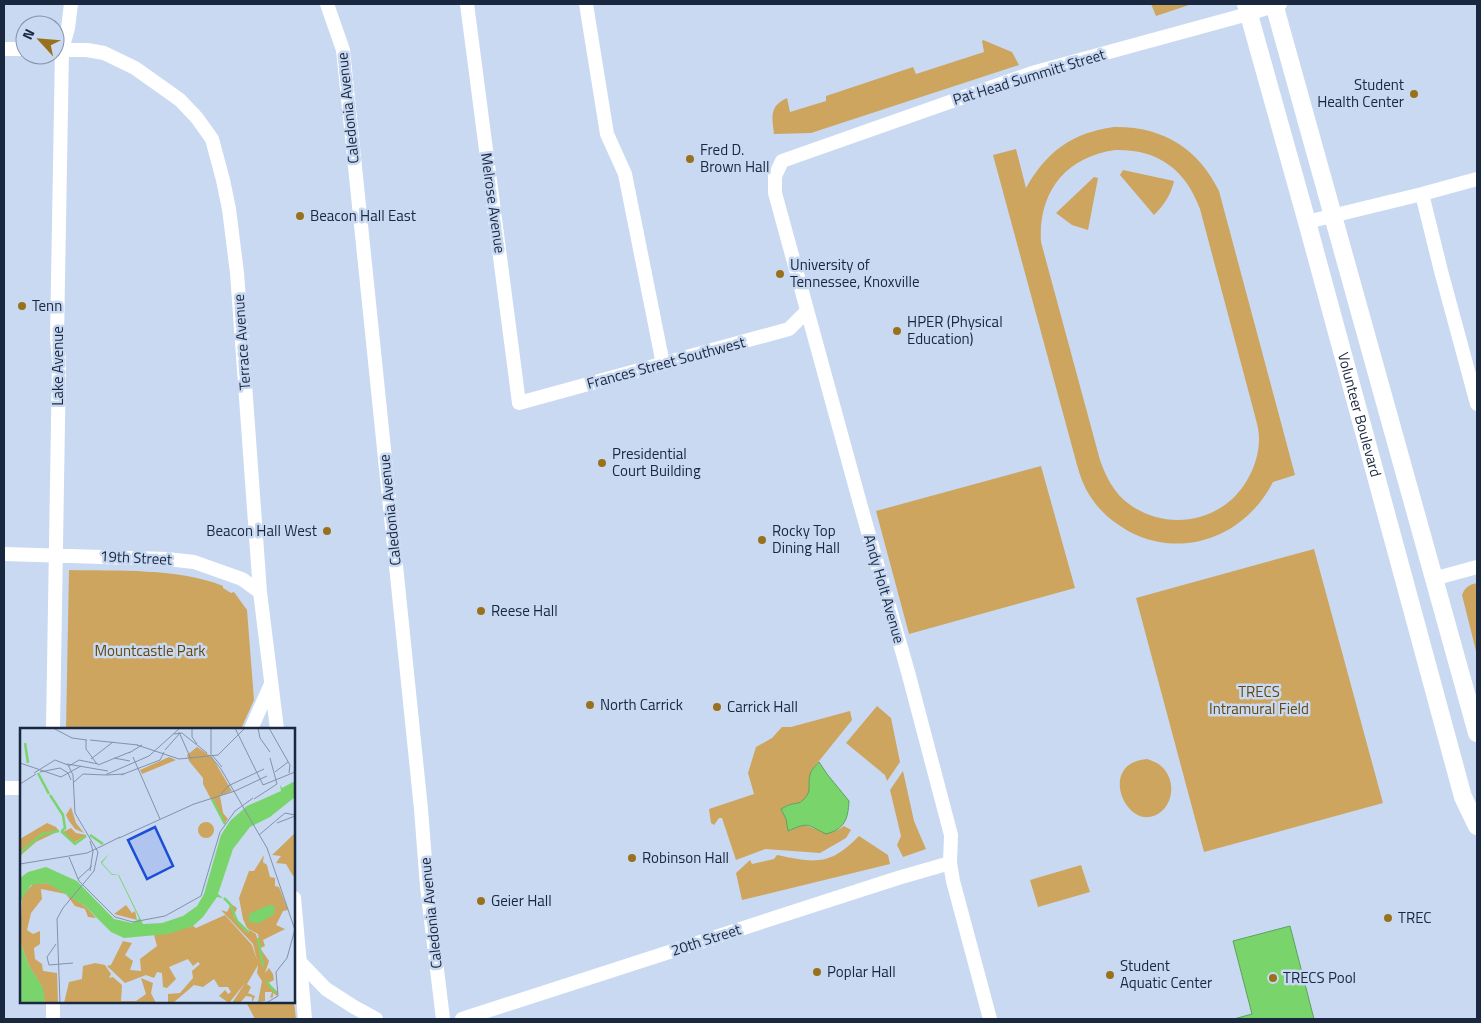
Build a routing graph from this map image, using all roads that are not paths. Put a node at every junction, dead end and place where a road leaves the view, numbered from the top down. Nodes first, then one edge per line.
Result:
1 (71, 4) edge
2 (327, 4) edge
3 (467, 4) edge
4 (586, 4) edge
5 (1276, 4) edge
6 (1247, 9) edge
7 (65, 35) edge
8 (65, 50) edge
9 (58, 65) edge
10 (782, 162) joint
11 (1477, 179) edge
12 (1422, 194) junction
13 (1334, 216) junction
14 (1307, 222) junction
15 (808, 311) junction
16 (663, 364) junction
17 (519, 403) joint
18 (1477, 404) edge
19 (4, 554) edge
20 (56, 556) junction
21 (1477, 567) edge
22 (1433, 578) junction
23 (260, 592) junction
24 (272, 682) junction
25 (53, 728) edge
26 (251, 728) edge
27 (277, 728) edge
28 (1477, 733) edge
29 (4, 788) edge
30 (20, 788) edge
31 (1477, 826) edge
32 (950, 863) junction
33 (295, 909) edge
34 (300, 962) junction
35 (52, 1003) edge
36 (53, 1019) edge
37 (305, 1019) edge
38 (376, 1019) edge
39 (443, 1019) edge
40 (462, 1019) edge
41 (990, 1019) edge

1 - 7 street, Lake Avenue
2 - 39 street, Caledonia Avenue
3 - 17 street, Melrose Avenue
4 - 16 street
5 - 6 street, Pat Head Summitt Street
5 - 13 street, Volunteer Boulevard
6 - 10 street, Pat Head Summitt Street
6 - 14 street, Volunteer Boulevard
8 - 23 street, Terrace Avenue
9 - 20 street, Lake Avenue
10 - 15 street, Andy Holt Avenue
11 - 12 street
12 - 13 street
12 - 18 street
13 - 14 street
13 - 22 street, Volunteer Boulevard
14 - 31 street, Volunteer Boulevard
15 - 16 street, Frances Street Southwest
15 - 32 street, Andy Holt Avenue
16 - 17 street, Frances Street Southwest
19 - 20 street, 19th Street
20 - 23 street, 19th Street
20 - 25 street, Lake Avenue
21 - 22 street
22 - 28 street, Volunteer Boulevard
23 - 24 street, Terrace Avenue
24 - 26 street
24 - 27 street, Terrace Avenue
29 - 30 street
32 - 40 street, 20th Street
32 - 41 street, Andy Holt Avenue
33 - 34 street
34 - 37 street
34 - 38 street
35 - 36 street

